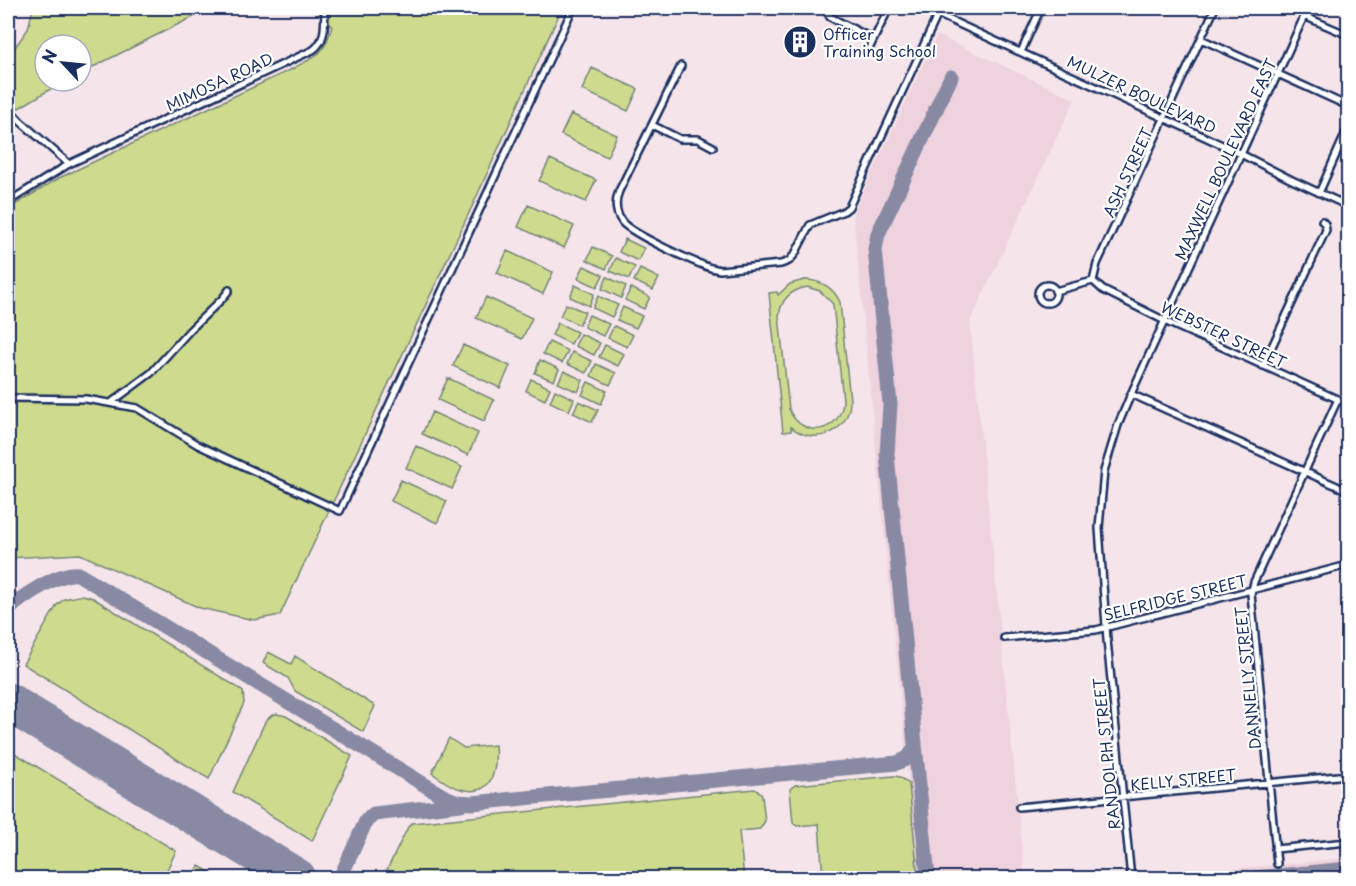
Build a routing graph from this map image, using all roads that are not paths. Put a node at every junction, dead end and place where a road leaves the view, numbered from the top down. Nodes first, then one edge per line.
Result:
1 (325, 8) edge
2 (573, 8) edge
3 (825, 8) edge
4 (889, 8) edge
5 (924, 8) edge
6 (1041, 8) edge
7 (1215, 8) edge
8 (1308, 8) edge
9 (938, 14) junction
10 (1304, 16) junction
11 (1348, 36) edge
12 (873, 39) junction
13 (1201, 39) junction
14 (868, 51) dead end
15 (1021, 52) junction
16 (681, 66) dead end
17 (1278, 73) junction
18 (1348, 106) edge
19 (8, 108) edge
20 (1165, 118) junction
21 (652, 125) junction
22 (1348, 128) edge
23 (712, 147) dead end
24 (1240, 154) junction
25 (69, 164) junction
26 (1319, 193) junction
27 (8, 202) edge
28 (1348, 206) edge
29 (1322, 221) dead end
30 (1094, 281) junction
31 (229, 290) dead end
32 (1055, 291) dead end
33 (1164, 320) junction
34 (1263, 366) junction
35 (1131, 393) junction
36 (8, 398) edge
37 (1338, 399) junction
38 (112, 402) junction
39 (1348, 404) edge
40 (1305, 471) junction
41 (1348, 491) edge
42 (1348, 565) edge
43 (1252, 590) junction
44 (1107, 627) junction
45 (1004, 638) dead end
46 (1348, 775) edge
47 (1269, 783) junction
48 (1122, 797) junction
49 (1019, 807) dead end
50 (1348, 842) edge
51 (1275, 849) junction
52 (1277, 864) dead end
53 (1131, 878) edge

1 - 25 street, MIMOSA ROAD
2 - 38 street
3 - 12 street
4 - 12 street
5 - 9 street, MULZER BOULEVARD
6 - 15 street
7 - 13 street, ASH STREET
8 - 10 street, MAXWELL BOULEVARD EAST
9 - 15 street, MULZER BOULEVARD
9 - 21 street
10 - 11 street
10 - 17 street, MAXWELL BOULEVARD EAST
12 - 14 street
13 - 17 street
13 - 20 street, ASH STREET
15 - 20 street, MULZER BOULEVARD
16 - 21 street
17 - 18 street
17 - 24 street, MAXWELL BOULEVARD EAST
19 - 25 street
20 - 24 street, MULZER BOULEVARD
20 - 30 street, ASH STREET
21 - 23 street
22 - 26 street
24 - 26 street, MULZER BOULEVARD
24 - 33 street, MAXWELL BOULEVARD EAST
25 - 27 street, MIMOSA ROAD
26 - 28 street, MULZER BOULEVARD
29 - 34 street
30 - 32 street
30 - 33 street, WEBSTER STREET
31 - 38 street
33 - 34 street, WEBSTER STREET
33 - 35 street, MAXWELL BOULEVARD EAST
34 - 37 street, WEBSTER STREET
35 - 40 street
35 - 44 street, RANDOLPH STREET
36 - 38 street
37 - 39 street, WEBSTER STREET
37 - 40 street, DANNELLY STREET
40 - 41 street
40 - 43 street, DANNELLY STREET
42 - 43 street, SELFRIDGE STREET
43 - 44 street, SELFRIDGE STREET
43 - 47 street, DANNELLY STREET
44 - 45 street, SELFRIDGE STREET
44 - 48 street, RANDOLPH STREET
46 - 47 street, KELLY STREET
47 - 48 street, KELLY STREET
47 - 51 street, DANNELLY STREET
48 - 49 street, KELLY STREET
48 - 53 street, RANDOLPH STREET
50 - 51 street
51 - 52 street, DANNELLY STREET

